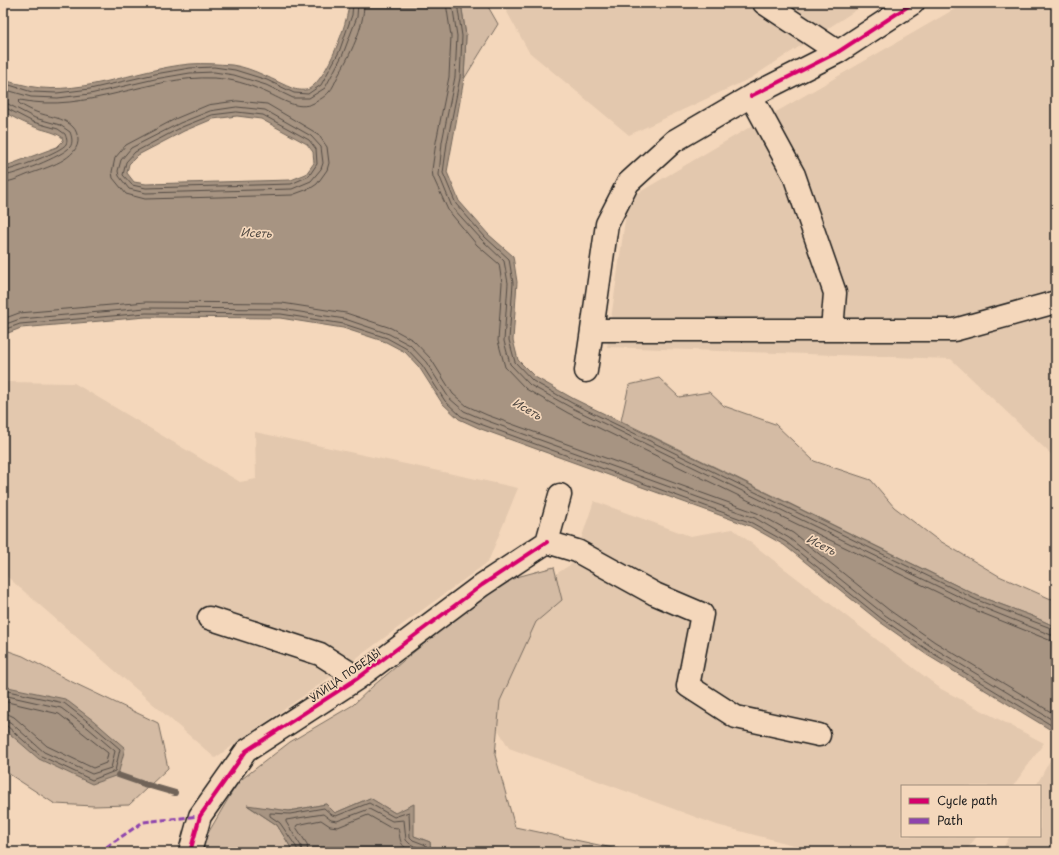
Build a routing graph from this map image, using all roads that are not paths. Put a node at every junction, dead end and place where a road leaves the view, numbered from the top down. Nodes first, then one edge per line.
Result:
1 (764, 3) edge
2 (913, 3) edge
3 (838, 52) junction
4 (751, 96) junction
5 (1056, 302) edge
6 (592, 330) junction
7 (832, 330) junction
8 (586, 371) dead end
9 (560, 495) dead end
10 (547, 542) junction
11 (209, 618) dead end
12 (358, 678) junction
13 (819, 735) dead end
14 (190, 852) edge

1 - 3 street
2 - 3 street
3 - 4 street
4 - 6 street
4 - 7 street
5 - 7 street
6 - 7 street
6 - 8 street
9 - 10 street
10 - 12 street, УЛИЦА ПОБЕДЫ
10 - 13 street
11 - 12 street
12 - 14 street, УЛИЦА ПОБЕДЫ

